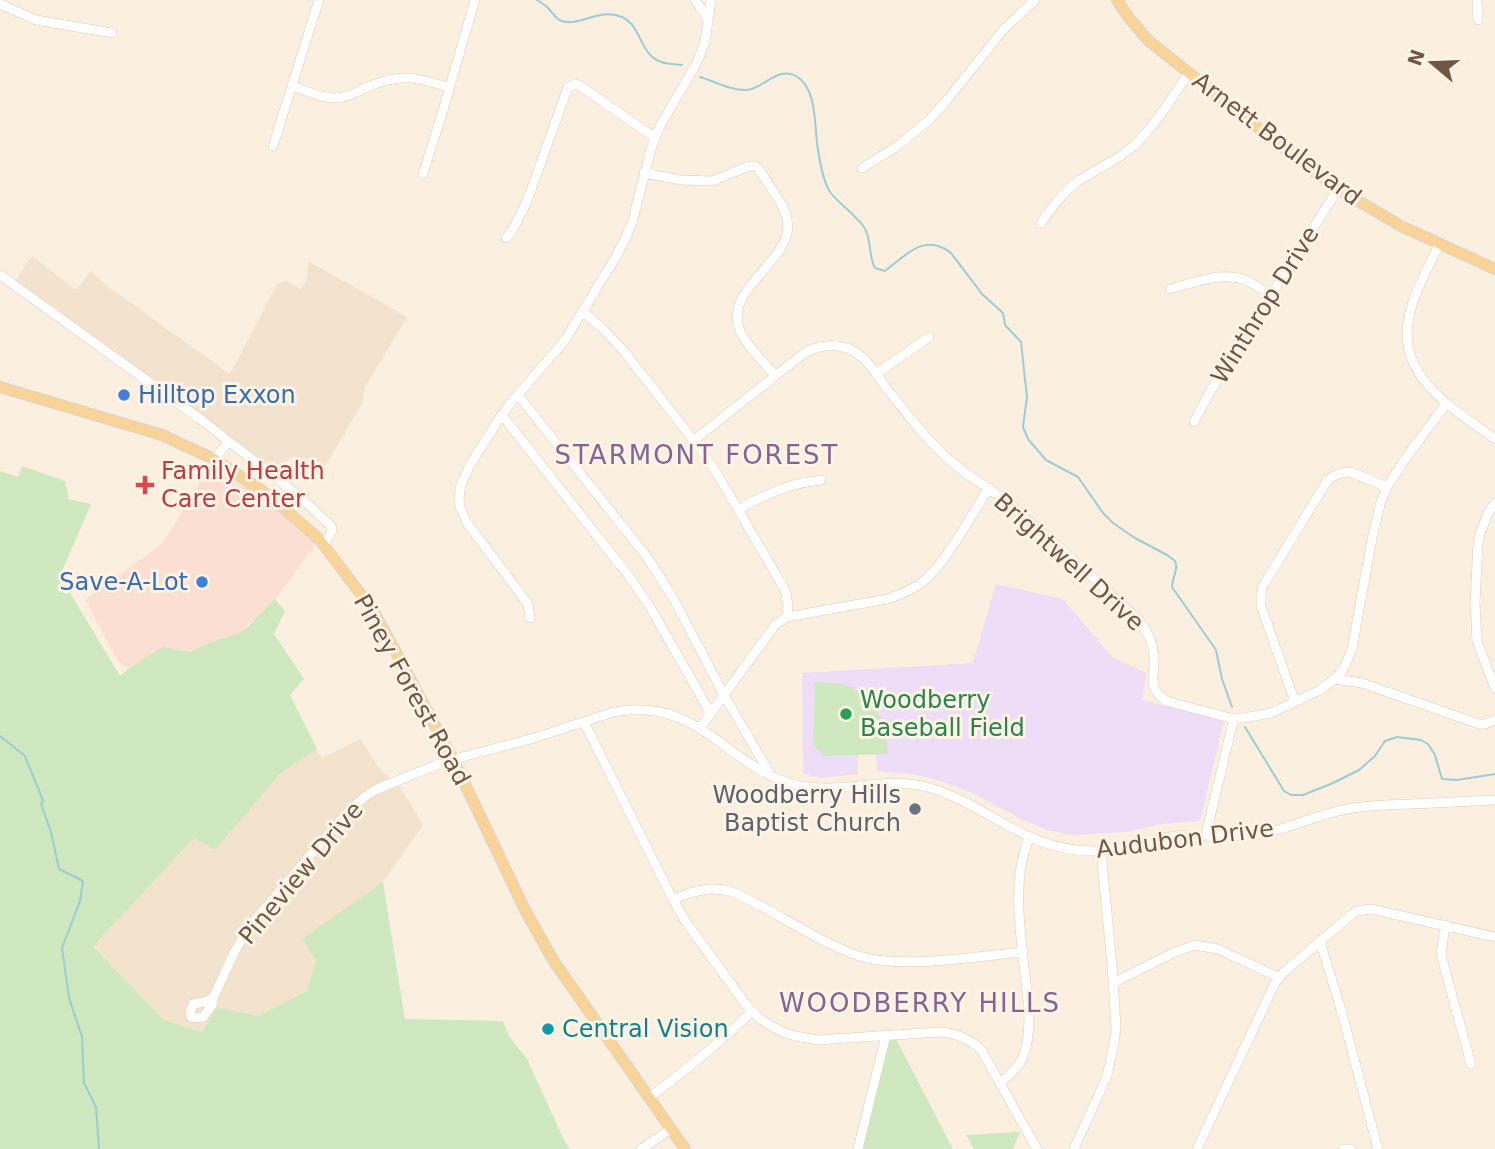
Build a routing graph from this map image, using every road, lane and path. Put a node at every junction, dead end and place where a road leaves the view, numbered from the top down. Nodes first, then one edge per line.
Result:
1 (319, 0) edge
2 (475, 0) edge
3 (695, 0) edge
4 (711, 0) edge
5 (1035, 0) edge
6 (1116, 0) edge
7 (1477, 0) edge
8 (0, 4) edge
9 (708, 19) junction
10 (1478, 20) dead end
11 (112, 33) dead end
12 (1189, 73) junction
13 (292, 86) junction
14 (450, 88) junction
15 (655, 138) junction
16 (273, 146) dead end
17 (862, 168) dead end
18 (644, 173) junction
19 (423, 174) dead end
20 (1338, 189) junction
21 (1041, 223) dead end
22 (506, 238) dead end
23 (1439, 244) junction
24 (1495, 269) edge
25 (0, 275) edge
26 (1170, 289) dead end
27 (1272, 296) junction
28 (583, 312) junction
29 (929, 337) dead end
30 (876, 374) junction
31 (775, 376) junction
32 (0, 387) edge
33 (518, 395) junction
34 (1446, 404) junction
35 (502, 415) junction
36 (1194, 422) dead end
37 (1495, 439) edge
38 (694, 441) junction
39 (229, 442) junction
40 (214, 459) junction
41 (821, 480) dead end
42 (1387, 487) junction
43 (989, 488) junction
44 (1495, 503) edge
45 (738, 510) junction
46 (323, 546) junction
47 (787, 617) junction
48 (530, 618) dead end
49 (1335, 679) junction
50 (1495, 688) edge
51 (724, 695) junction
52 (1295, 702) junction
53 (711, 714) junction
54 (1234, 719) junction
55 (1495, 720) edge
56 (584, 722) junction
57 (700, 728) junction
58 (453, 759) junction
59 (770, 775) junction
60 (1495, 800) edge
61 (1206, 834) junction
62 (1029, 838) junction
63 (1101, 851) junction
64 (673, 901) junction
65 (1445, 925) junction
66 (1495, 937) edge
67 (1320, 941) junction
68 (1023, 952) junction
69 (1279, 977) junction
70 (1113, 983) junction
71 (213, 998) dead end
72 (752, 1011) junction
73 (886, 1035) junction
74 (1471, 1064) dead end
75 (1000, 1083) junction
76 (649, 1098) junction
77 (671, 1129) junction
78 (641, 1149) edge
79 (685, 1149) edge
80 (858, 1149) edge
81 (1037, 1149) edge
82 (1074, 1149) edge
83 (1197, 1149) edge
84 (1343, 1149) edge
85 (1351, 1149) edge
86 (1378, 1149) edge

1 - 13 street
2 - 14 street
3 - 9 street
4 - 9 street
5 - 17 street
6 - 12 main road, Arnett Boulevard
7 - 10 street
8 - 11 street
9 - 15 street
12 - 20 main road, Arnett Boulevard
12 - 21 street
13 - 14 street
13 - 16 street
14 - 19 street
15 - 18 street
15 - 22 street
18 - 28 street
18 - 31 street
20 - 23 main road, Arnett Boulevard
20 - 27 street, Winthrop Drive
23 - 24 main road, Arnett Boulevard
23 - 34 street
25 - 39 street
26 - 27 street
27 - 36 street, Winthrop Drive
28 - 33 street
28 - 38 street
29 - 30 street
30 - 31 street, Brightwell Drive
30 - 43 street, Brightwell Drive
31 - 38 street, Brightwell Drive
32 - 40 main road, Piney Forest Road
33 - 35 street
33 - 51 street
34 - 37 street
34 - 42 street, Brightwell Drive
35 - 48 street
35 - 53 street
38 - 45 street
39 - 40 street
39 - 46 street
40 - 46 main road, Piney Forest Road
41 - 45 street
42 - 49 street, Brightwell Drive
42 - 52 street
43 - 47 street
43 - 54 street, Brightwell Drive
44 - 50 street
45 - 47 street
46 - 58 main road, Piney Forest Road
47 - 51 street
49 - 52 street, Brightwell Drive
49 - 55 street
51 - 53 street
51 - 59 street
52 - 54 street, Brightwell Drive
53 - 57 street
54 - 61 street
56 - 57 street, Audubon Drive
56 - 58 street, Audubon Drive
56 - 64 street
57 - 59 street, Audubon Drive
58 - 71 street, Pineview Drive
58 - 76 main road, Piney Forest Road
59 - 62 street, Audubon Drive
60 - 61 street, Audubon Drive
61 - 63 street, Audubon Drive
62 - 63 street, Audubon Drive
62 - 68 street
63 - 70 street
64 - 68 street
64 - 72 street
65 - 66 street
65 - 67 street
65 - 74 street
67 - 69 street
67 - 86 street
68 - 75 street
69 - 70 street
69 - 83 street
70 - 82 street
72 - 73 street
72 - 76 street
73 - 75 street
73 - 80 street
75 - 81 street
76 - 77 main road, Piney Forest Road
77 - 78 street
77 - 79 main road, Piney Forest Road
84 - 85 street

